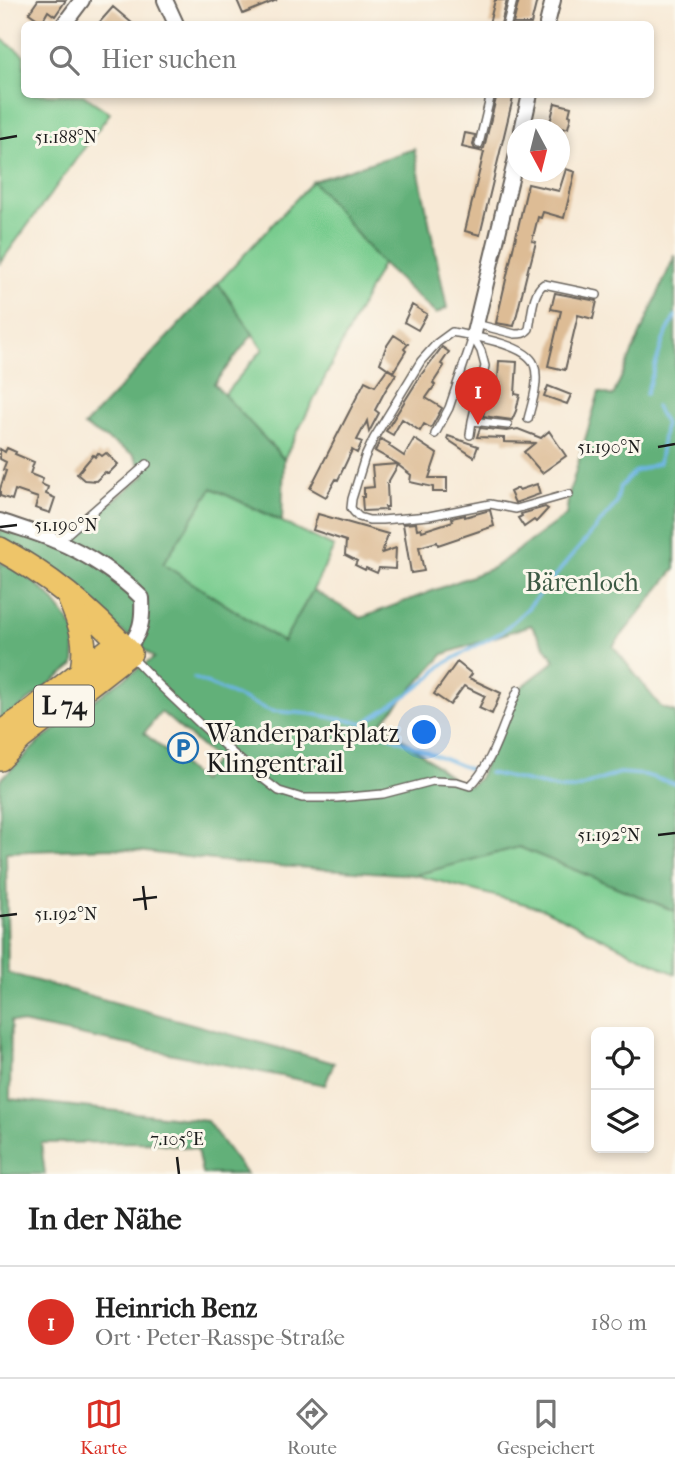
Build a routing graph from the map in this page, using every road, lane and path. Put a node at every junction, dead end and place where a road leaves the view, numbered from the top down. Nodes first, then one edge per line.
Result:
1 (82, 0) edge
2 (165, 0) edge
3 (513, 0) edge
4 (552, 0) edge
5 (66, 21) edge
6 (175, 21) edge
7 (508, 21) edge
8 (548, 21) edge
9 (490, 98) edge
10 (529, 98) edge
11 (524, 119) edge
12 (479, 144) dead end
13 (509, 182) edge
14 (597, 295) dead end
15 (474, 330) junction
16 (528, 419) dead end
17 (472, 421) junction
18 (508, 425) dead end
19 (435, 434) dead end
20 (470, 435) dead end
21 (147, 464) dead end
22 (569, 494) dead end
23 (0, 521) edge
24 (58, 542) junction
25 (0, 549) edge
26 (68, 595) junction
27 (124, 648) junction
28 (82, 670) junction
29 (519, 690) dead end
30 (0, 733) edge
31 (0, 759) edge

1 - 5 street
2 - 6 street
3 - 7 lane
4 - 8 street
9 - 12 lane
10 - 11 street
13 - 15 street
14 - 15 lane
15 - 16 lane
15 - 17 lane
15 - 19 lane
15 - 22 lane
17 - 18 lane
17 - 20 lane
21 - 24 lane
23 - 24 street
24 - 27 street
25 - 26 main road
26 - 27 main road
26 - 28 main road, L 74
27 - 28 main road, L 74
27 - 29 lane
27 - 31 main road, L 74
28 - 30 main road, L 74

